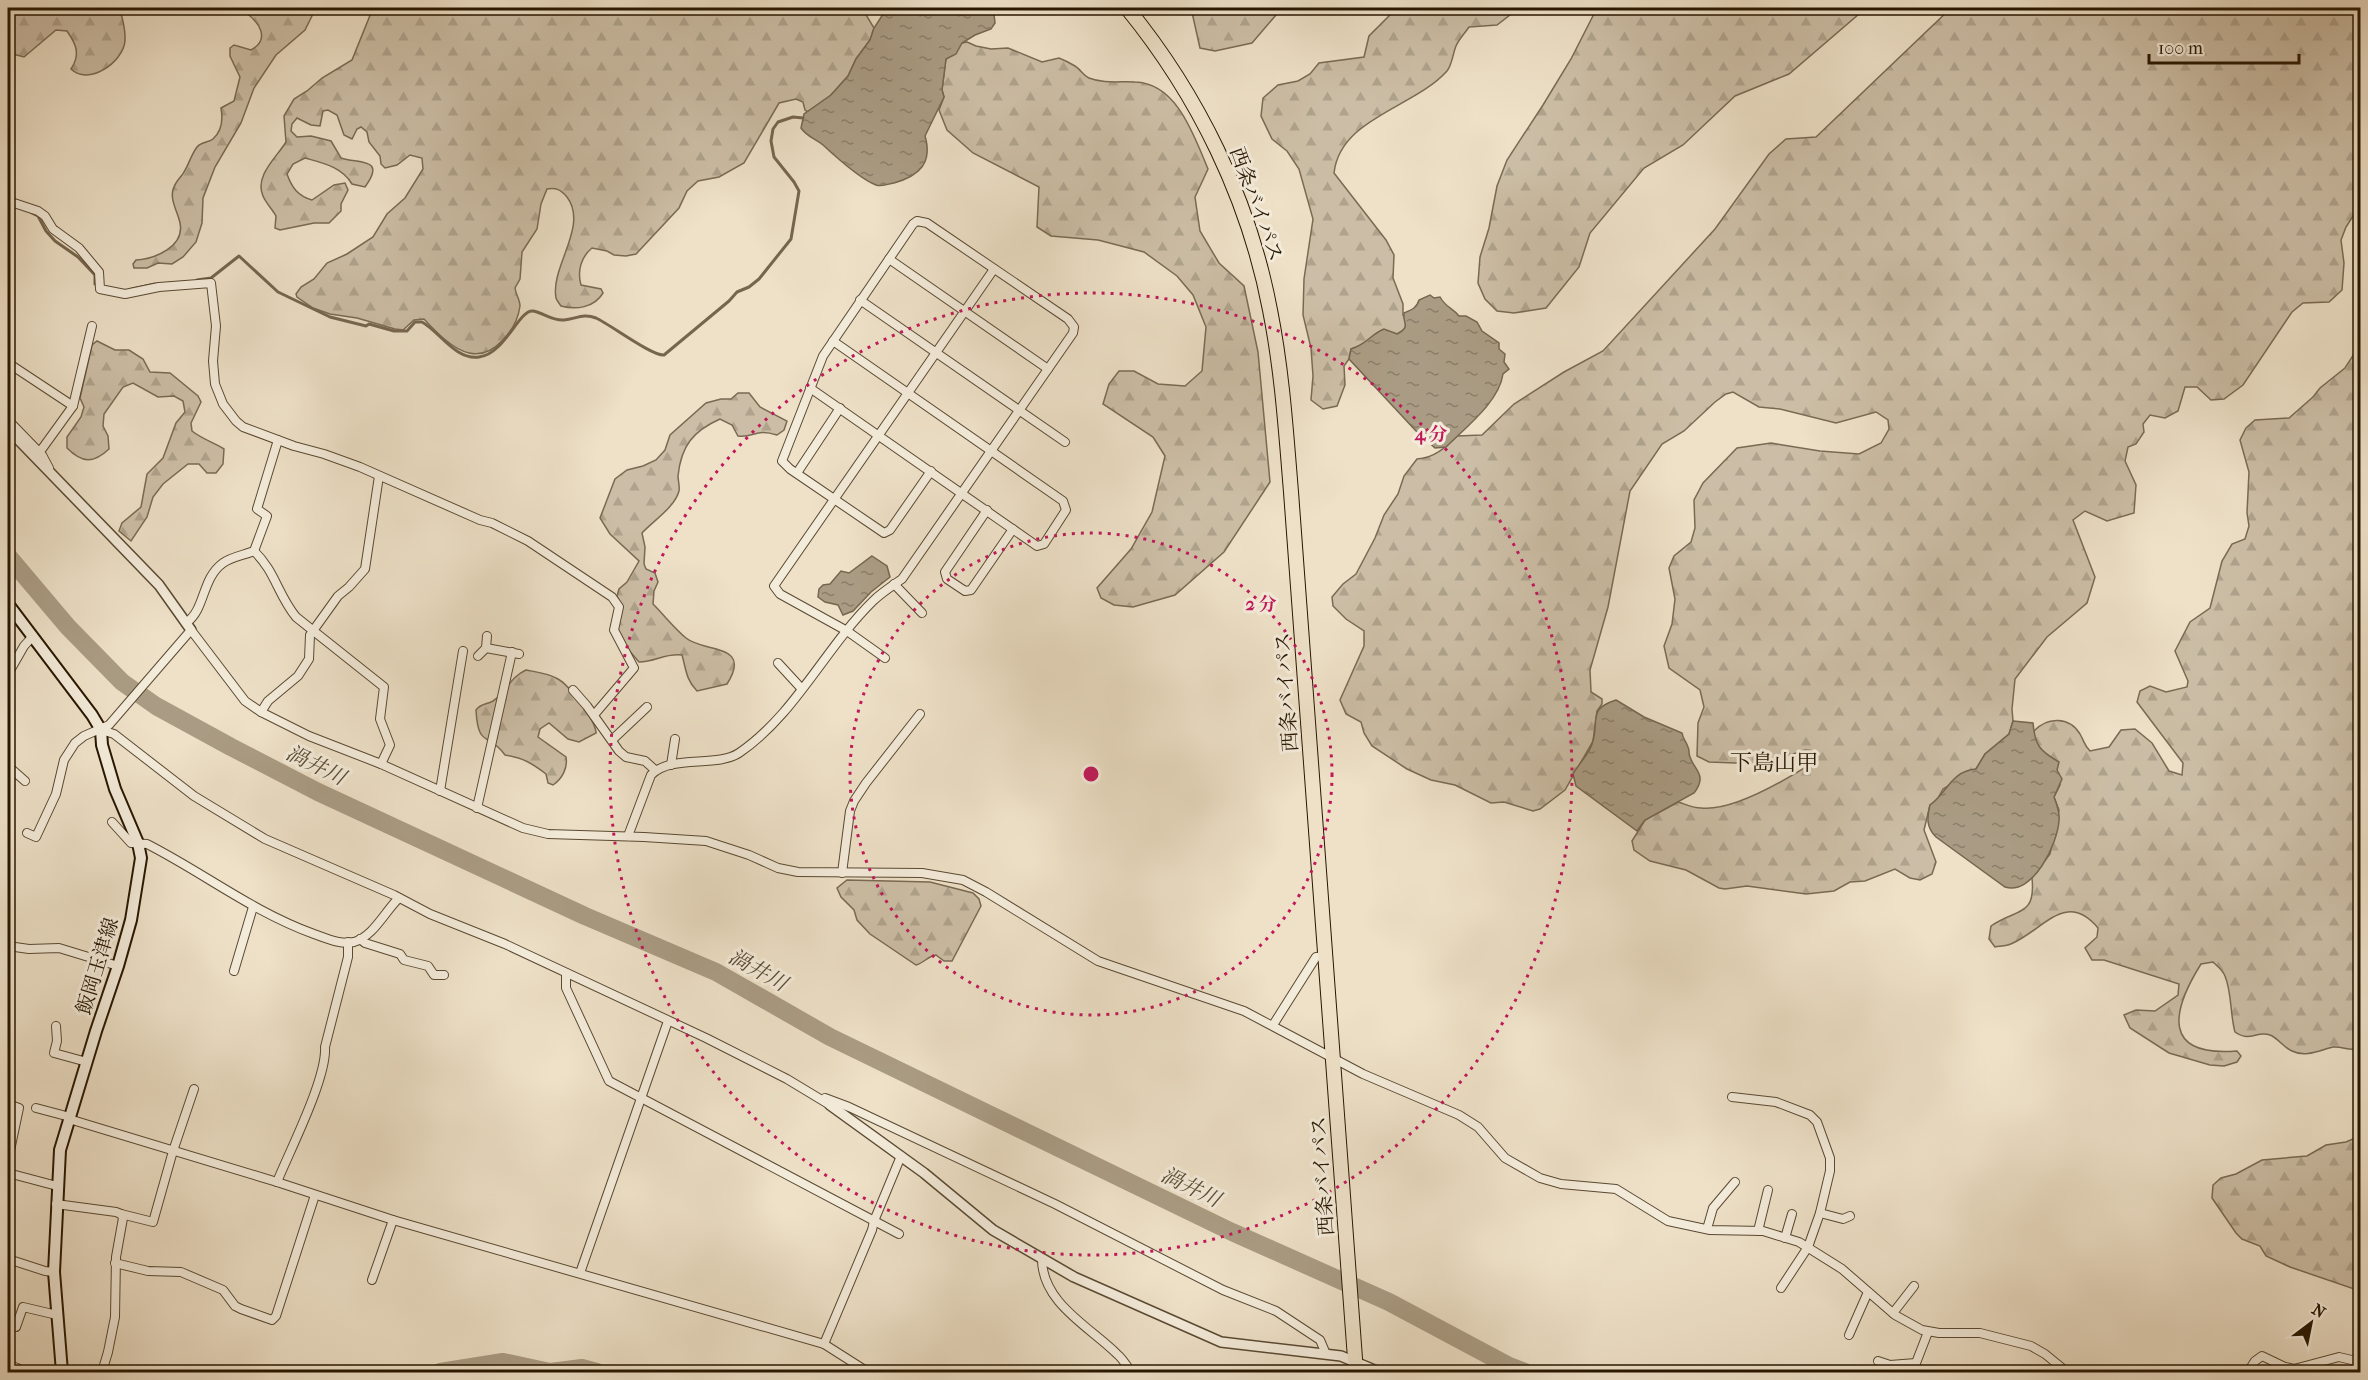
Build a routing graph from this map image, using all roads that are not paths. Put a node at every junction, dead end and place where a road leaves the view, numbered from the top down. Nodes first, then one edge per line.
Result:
1 (1127, 8) edge
2 (8, 201) edge
3 (889, 259) junction
4 (994, 269) junction
5 (860, 300) junction
6 (964, 311) junction
7 (92, 326) dead end
8 (833, 341) junction
9 (936, 352) junction
10 (8, 363) edge
11 (1048, 369) junction
12 (810, 388) junction
13 (908, 392) junction
14 (73, 406) junction
15 (840, 408) junction
16 (1019, 410) junction
17 (8, 420) edge
18 (8, 429) edge
19 (879, 434) junction
20 (278, 440) junction
21 (1065, 442) dead end
22 (991, 451) junction
23 (39, 453) junction
24 (931, 471) junction
25 (52, 473) junction
26 (797, 474) junction
27 (379, 476) junction
28 (962, 493) junction
29 (834, 499) junction
30 (987, 510) junction
31 (1013, 529) junction
32 (254, 551) junction
33 (894, 584) junction
34 (8, 604) edge
35 (922, 613) dead end
36 (189, 626) junction
37 (848, 631) junction
38 (313, 632) junction
39 (33, 636) junction
40 (487, 636) dead end
41 (486, 648) junction
42 (463, 651) dead end
43 (478, 656) dead end
44 (885, 658) dead end
45 (778, 663) dead end
46 (8, 674) edge
47 (801, 688) junction
48 (573, 690) dead end
49 (648, 707) dead end
50 (261, 712) junction
51 (920, 714) dead end
52 (594, 715) junction
53 (105, 727) junction
54 (675, 739) dead end
55 (612, 740) junction
56 (381, 764) junction
57 (670, 765) junction
58 (8, 766) edge
59 (655, 770) junction
60 (25, 781) dead end
61 (441, 791) junction
62 (477, 808) junction
63 (112, 822) dead end
64 (27, 833) dead end
65 (628, 836) junction
66 (138, 843) junction
67 (842, 873) junction
68 (399, 898) junction
69 (253, 907) junction
70 (360, 939) junction
71 (348, 942) junction
72 (8, 946) edge
73 (1326, 956) junction
74 (118, 966) junction
75 (234, 971) dead end
76 (566, 973) junction
77 (444, 975) dead end
78 (668, 1021) junction
79 (1273, 1025) junction
80 (56, 1026) dead end
81 (1335, 1059) junction
82 (87, 1062) junction
83 (194, 1089) dead end
84 (810, 1092) junction
85 (1732, 1097) dead end
86 (640, 1098) junction
87 (8, 1104) edge
88 (830, 1105) joint
89 (36, 1108) dead end
90 (69, 1118) junction
91 (173, 1151) junction
92 (901, 1155) junction
93 (8, 1160) edge
94 (8, 1173) edge
95 (277, 1182) junction
96 (1735, 1182) dead end
97 (57, 1185) junction
98 (1768, 1190) dead end
99 (315, 1195) junction
100 (56, 1204) junction
101 (1820, 1213) junction
102 (121, 1214) junction
103 (1792, 1214) dead end
104 (1850, 1216) dead end
105 (393, 1220) junction
106 (874, 1221) junction
107 (1707, 1229) junction
108 (1758, 1231) junction
109 (899, 1234) dead end
110 (1785, 1238) junction
111 (1808, 1247) junction
112 (8, 1259) edge
113 (1042, 1259) junction
114 (115, 1263) junction
115 (54, 1272) junction
116 (580, 1274) junction
117 (372, 1280) dead end
118 (1914, 1286) dead end
119 (1781, 1288) dead end
120 (1868, 1292) junction
121 (1893, 1313) junction
122 (57, 1315) junction
123 (13, 1327) dead end
124 (1928, 1332) junction
125 (1849, 1335) dead end
126 (824, 1344) junction
127 (1326, 1354) junction
128 (1878, 1361) dead end
129 (2361, 1362) edge
130 (8, 1364) edge
131 (1356, 1367) edge
132 (26, 1372) edge
133 (62, 1372) edge
134 (102, 1372) edge
135 (868, 1372) edge
136 (1131, 1372) edge
137 (1379, 1372) edge
138 (2067, 1372) edge
139 (2248, 1372) edge

1 - 73 highway, 西条バイパス
2 - 20 street
3 - 4 street
3 - 5 street
3 - 6 street
4 - 6 street
4 - 11 street
5 - 8 street
5 - 9 street
6 - 9 street
6 - 11 street
7 - 14 street
8 - 12 street
8 - 13 street
9 - 13 street
9 - 16 street
10 - 14 street
11 - 16 street
12 - 15 street
12 - 26 street
13 - 19 street
13 - 22 street
14 - 23 street
15 - 19 street
15 - 26 street
16 - 21 street
16 - 22 street
17 - 23 street
18 - 25 street
19 - 24 street
19 - 29 street
20 - 27 street
20 - 32 street
22 - 28 street
22 - 31 street
23 - 25 street
24 - 28 street
24 - 29 street
25 - 36 street
26 - 29 street
27 - 38 street
27 - 52 street
28 - 30 street
28 - 33 street
29 - 37 street
30 - 31 street
30 - 31 street
32 - 36 street
32 - 38 street
33 - 35 street
33 - 37 street
34 - 39 main road, 飯岡玉津線
36 - 50 street
36 - 53 street
37 - 44 street
37 - 47 street
38 - 50 street
38 - 56 street
39 - 46 street
39 - 53 main road, 飯岡玉津線
40 - 41 street
41 - 43 street
41 - 62 street
42 - 61 street
45 - 47 street
47 - 57 street
48 - 52 street
49 - 55 street
50 - 56 street
51 - 67 street
52 - 55 street
53 - 64 street
53 - 66 main road, 飯岡玉津線
53 - 68 street
54 - 57 street
55 - 59 street
56 - 61 street
57 - 59 street
58 - 60 street
59 - 65 street
61 - 62 street
62 - 65 street
63 - 66 street
65 - 67 street
66 - 69 street
66 - 74 main road, 飯岡玉津線
67 - 79 street
68 - 70 street
68 - 76 street
69 - 71 street
69 - 75 street
70 - 71 street
70 - 77 street
71 - 95 street
72 - 74 street
73 - 79 street
73 - 81 highway, 西条バイパス
74 - 82 main road, 飯岡玉津線
76 - 78 street
76 - 86 street
78 - 84 street
78 - 86 street
79 - 81 street
80 - 82 street
81 - 107 street
81 - 131 highway, 西条バイパス
82 - 90 main road, 飯岡玉津線
83 - 91 street
84 - 88 street
84 - 127 street
85 - 101 street
86 - 106 street
86 - 116 street
87 - 93 street
88 - 92 street
89 - 90 street
90 - 91 street
90 - 97 main road, 飯岡玉津線
91 - 95 street
91 - 102 street
92 - 106 street
92 - 113 street
94 - 97 street
95 - 99 street
96 - 107 street
97 - 100 main road, 飯岡玉津線
98 - 108 street
99 - 105 street
99 - 114 street
100 - 102 street
100 - 115 main road, 飯岡玉津線
101 - 104 street
101 - 111 street
102 - 114 street
103 - 110 street
105 - 116 street
105 - 117 street
106 - 109 street
106 - 126 street
107 - 108 street
108 - 110 street
110 - 111 street
111 - 119 street
111 - 120 street
112 - 115 street
113 - 127 street
113 - 136 street
114 - 134 street
115 - 122 main road, 飯岡玉津線
116 - 126 street
118 - 121 street
120 - 121 street
120 - 125 street
121 - 124 street
122 - 123 street
122 - 133 main road, 飯岡玉津線
124 - 128 street
124 - 138 street
126 - 135 street
127 - 131 street
129 - 139 street
130 - 132 street
131 - 137 street

